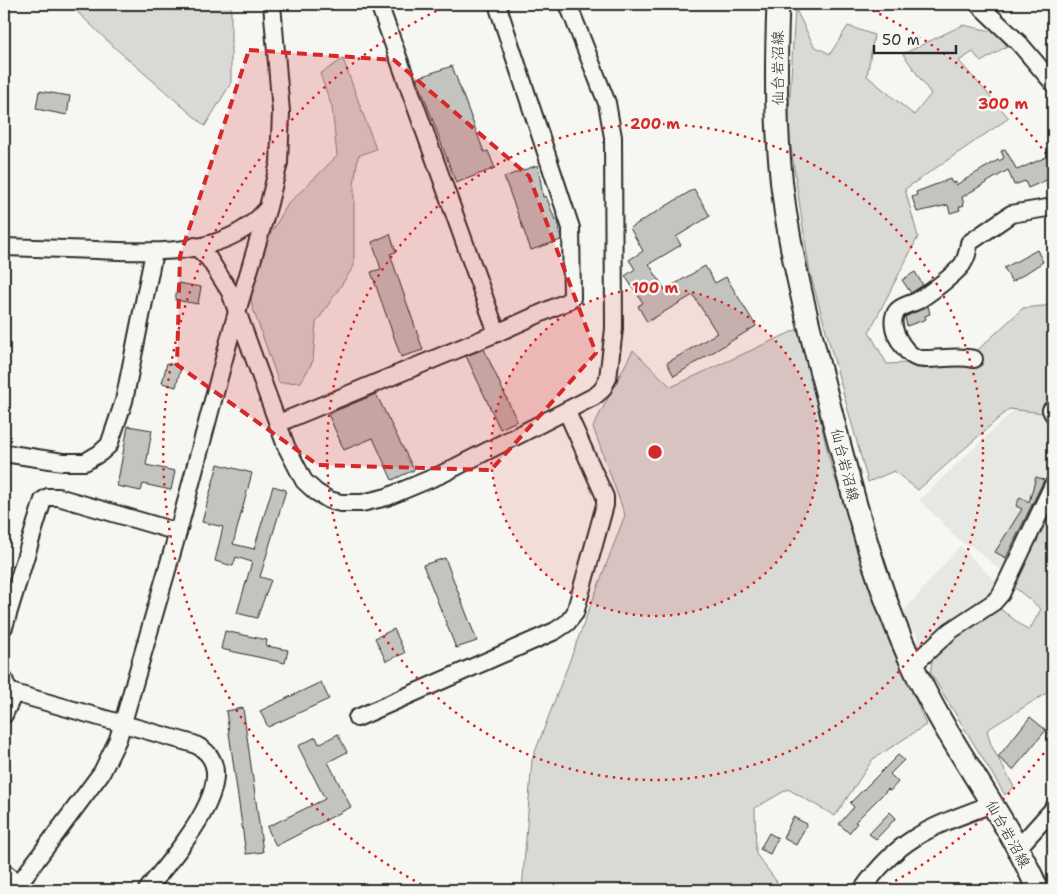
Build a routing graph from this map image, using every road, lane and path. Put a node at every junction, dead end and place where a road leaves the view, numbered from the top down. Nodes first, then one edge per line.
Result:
1 (272, 4) edge
2 (380, 4) edge
3 (497, 4) edge
4 (568, 4) edge
5 (778, 4) edge
6 (978, 4) edge
7 (1053, 83) edge
8 (268, 207) junction
9 (1053, 207) edge
10 (195, 246) junction
11 (4, 247) edge
12 (154, 252) junction
13 (236, 311) junction
14 (497, 333) junction
15 (974, 359) dead end
16 (567, 412) junction
17 (279, 423) junction
18 (4, 453) edge
19 (1053, 485) edge
20 (178, 532) junction
21 (4, 627) edge
22 (912, 666) junction
23 (4, 680) edge
24 (14, 693) junction
25 (4, 715) edge
26 (357, 718) dead end
27 (121, 725) junction
28 (992, 804) junction
29 (1053, 808) edge
30 (1018, 848) junction
31 (4, 872) edge
32 (20, 888) edge
33 (147, 890) edge
34 (862, 890) edge
35 (1038, 890) edge

1 - 8 street
2 - 14 street
3 - 14 street
4 - 16 street
5 - 22 main road, 仙台岩沼線
6 - 7 street
8 - 10 street
8 - 13 street
9 - 15 street
10 - 12 street
10 - 13 street
11 - 12 street
12 - 18 street
13 - 17 street
13 - 20 street
14 - 17 street
16 - 17 street
16 - 26 street
19 - 22 street
20 - 21 street
20 - 27 street
22 - 28 main road, 仙台岩沼線
23 - 24 street
24 - 25 street
24 - 27 street
27 - 32 street
27 - 33 street
28 - 30 main road, 仙台岩沼線
28 - 34 street
29 - 30 street
30 - 35 main road, 仙台岩沼線
31 - 32 street

